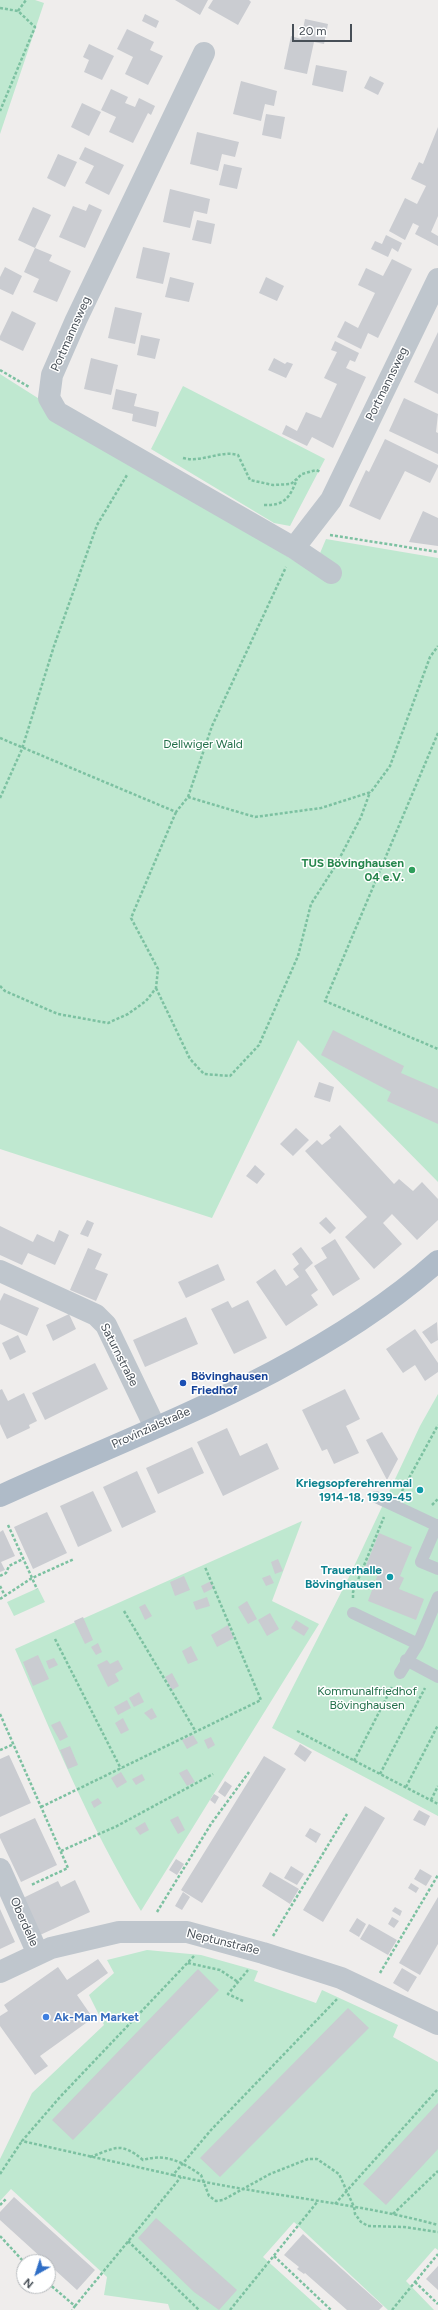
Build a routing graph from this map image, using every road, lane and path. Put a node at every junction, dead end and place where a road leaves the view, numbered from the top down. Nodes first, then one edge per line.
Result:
1 (26, 0) edge
2 (0, 8) edge
3 (18, 11) junction
4 (204, 53) dead end
5 (0, 111) edge
6 (438, 279) edge
7 (0, 370) edge
8 (49, 398) junction
9 (180, 456) dead end
10 (137, 457) junction
11 (297, 478) junction
12 (340, 481) junction
13 (264, 505) dead end
14 (308, 529) junction
15 (294, 548) junction
16 (438, 552) edge
17 (332, 573) dead end
18 (438, 646) edge
19 (438, 734) edge
20 (0, 738) edge
21 (22, 749) junction
22 (371, 792) junction
23 (188, 797) junction
24 (0, 798) edge
25 (176, 812) junction
26 (0, 986) edge
27 (156, 988) junction
28 (438, 1049) edge
29 (438, 1261) edge
30 (0, 1271) edge
31 (438, 1425) edge
32 (154, 1427) junction
33 (0, 1496) edge
34 (376, 1497) dead end
35 (392, 1505) junction
36 (8, 1525) dead end
37 (437, 1525) edge
38 (23, 1559) junction
39 (74, 1559) dead end
40 (205, 1567) dead end
41 (438, 1569) edge
42 (0, 1576) edge
43 (32, 1578) junction
44 (0, 1586) edge
45 (37, 1589) dead end
46 (353, 1592) dead end
47 (4, 1596) junction
48 (438, 1597) edge
49 (0, 1599) edge
50 (124, 1611) dead end
51 (353, 1612) dead end
52 (55, 1639) dead end
53 (418, 1644) junction
54 (406, 1660) junction
55 (400, 1673) joint
56 (435, 1676) edge
57 (0, 1714) edge
58 (438, 1725) edge
59 (297, 1731) dead end
60 (196, 1732) junction
61 (14, 1744) junction
62 (0, 1750) edge
63 (354, 1761) junction
64 (121, 1769) junction
65 (249, 1772) dead end
66 (213, 1774) dead end
67 (380, 1774) junction
68 (438, 1786) edge
69 (406, 1787) junction
70 (431, 1800) junction
71 (438, 1804) edge
72 (41, 1807) junction
73 (346, 1814) dead end
74 (61, 1851) junction
75 (0, 1869) edge
76 (438, 1875) edge
77 (12, 1894) junction
78 (145, 1932) junction
79 (263, 1953) junction
80 (38, 1954) junction
81 (192, 1958) dead end
82 (188, 1963) junction
83 (0, 1972) edge
84 (360, 1988) junction
85 (243, 2001) dead end
86 (438, 2024) edge
87 (438, 2088) edge
88 (22, 2141) junction
89 (90, 2158) junction
90 (183, 2164) junction
91 (438, 2171) edge
92 (0, 2174) edge
93 (173, 2175) junction
94 (181, 2177) junction
95 (205, 2183) junction
96 (243, 2190) junction
97 (346, 2191) junction
98 (7, 2198) dead end
99 (318, 2201) junction
100 (335, 2204) junction
101 (0, 2205) edge
102 (354, 2206) junction
103 (392, 2214) junction
104 (438, 2224) edge
105 (438, 2232) edge
106 (0, 2236) edge
107 (128, 2241) junction
108 (17, 2254) edge
109 (438, 2254) edge
110 (274, 2256) junction
111 (415, 2282) junction
112 (56, 2290) edge
113 (438, 2304) edge
114 (75, 2306) junction
115 (72, 2310) edge
116 (199, 2310) edge
117 (230, 2310) edge
118 (331, 2310) edge
119 (392, 2310) edge

1 - 3 path
2 - 3 path
3 - 5 path
4 - 8 street, Portmannsweg
6 - 12 street, Portmannsweg
7 - 8 path
8 - 10 street
9 - 11 path
10 - 15 street
10 - 21 path
11 - 12 path
11 - 13 path
12 - 14 street, Portmannsweg
14 - 15 street, Portmannsweg
14 - 16 path
15 - 17 street
15 - 23 path
18 - 22 path
19 - 28 path
20 - 21 path
21 - 24 path
21 - 25 path
22 - 23 path
22 - 27 path
23 - 25 path
25 - 27 path
26 - 27 path
29 - 32 main road, Provinzialstraße
30 - 32 street, Saturnstraße
31 - 35 path
32 - 33 main road, Provinzialstraße
34 - 35 lane
35 - 37 lane
35 - 46 path
36 - 38 path
37 - 41 lane
38 - 42 path
38 - 43 path
39 - 43 path
40 - 60 path
43 - 45 path
43 - 47 path
44 - 47 path
47 - 49 path
48 - 53 lane
50 - 60 path
51 - 53 lane
52 - 64 path
53 - 54 lane
54 - 55 lane
54 - 56 lane
55 - 63 path
56 - 67 path
57 - 61 path
58 - 69 path
59 - 63 path
60 - 64 path
61 - 62 path
61 - 72 path
63 - 67 path
64 - 72 path
65 - 78 path
66 - 74 path
67 - 69 path
68 - 70 path
69 - 70 path
70 - 71 path
72 - 74 path
73 - 79 path
74 - 77 path
75 - 77 street, Oberdelle
76 - 84 path
77 - 80 street, Oberdelle
78 - 79 street, Neptunstraße
78 - 80 street, Neptunstraße
79 - 84 street, Neptunstraße
80 - 83 street, Neptunstraße
81 - 82 path
82 - 85 path
82 - 88 path
84 - 86 street, Neptunstraße
84 - 90 path
87 - 97 path
88 - 89 path
88 - 92 path
89 - 90 path
89 - 93 path
90 - 93 path
90 - 95 path
91 - 103 path
93 - 94 path
94 - 95 path
94 - 107 path
95 - 96 path
95 - 96 path
96 - 97 path
96 - 99 path
97 - 100 path
97 - 102 path
98 - 101 path
99 - 100 path
99 - 110 path
100 - 102 path
102 - 103 path
102 - 105 path
103 - 104 path
106 - 108 path
107 - 114 path
107 - 116 path
109 - 111 path
110 - 117 path
110 - 118 path
111 - 113 path
111 - 119 path
112 - 114 path
114 - 115 path

